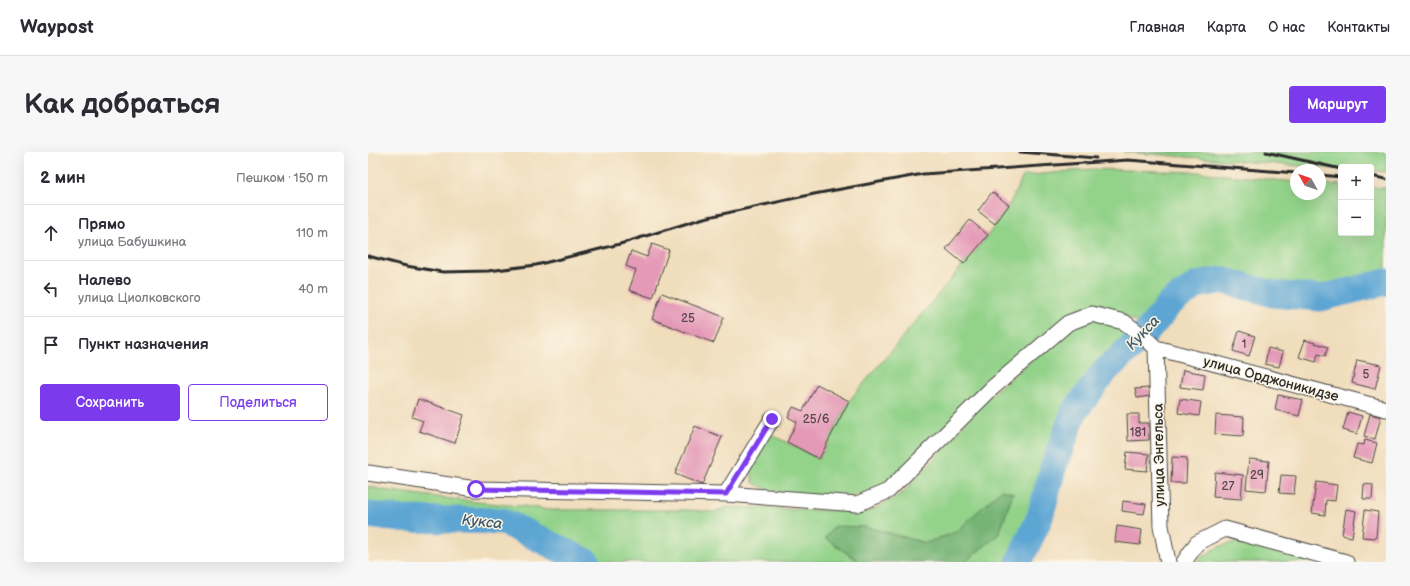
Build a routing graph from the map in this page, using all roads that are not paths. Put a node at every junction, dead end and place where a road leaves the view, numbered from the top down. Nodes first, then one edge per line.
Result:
1 (1156, 348) junction
2 (1386, 409) edge
3 (772, 419) dead end
4 (368, 473) edge
5 (726, 494) junction
6 (1168, 562) edge
7 (1184, 562) edge
8 (1346, 562) edge

1 - 2 street, улица Орджоникидзе
1 - 5 street
1 - 6 street, улица Энгельса
3 - 5 street
4 - 5 street
7 - 8 street

